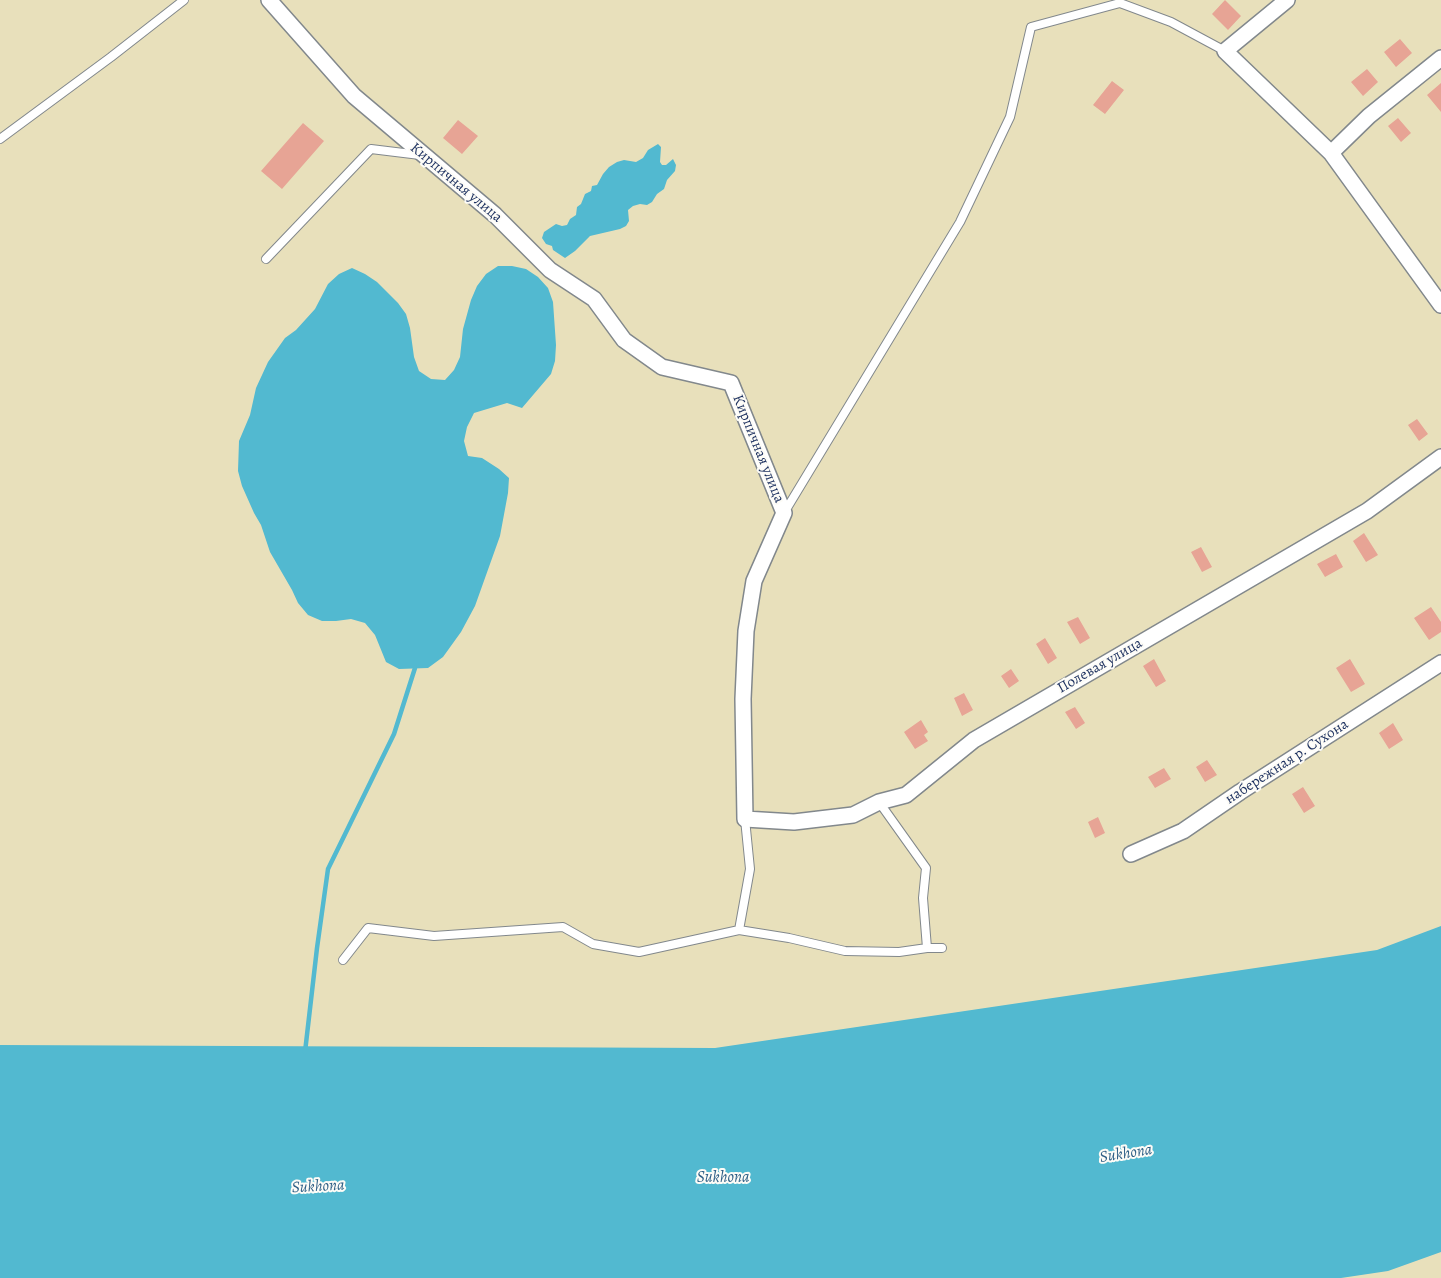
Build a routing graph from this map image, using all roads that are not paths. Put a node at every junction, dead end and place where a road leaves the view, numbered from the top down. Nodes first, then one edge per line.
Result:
1 (184, 0) edge
2 (269, 0) edge
3 (1287, 0) edge
4 (1225, 50) junction
5 (1441, 58) edge
6 (0, 139) edge
7 (1331, 153) junction
8 (422, 155) junction
9 (266, 258) dead end
10 (1441, 305) edge
11 (1441, 457) edge
12 (784, 513) junction
13 (1441, 663) edge
14 (879, 802) junction
15 (745, 819) junction
16 (1131, 854) dead end
17 (739, 930) junction
18 (927, 948) junction
19 (942, 948) dead end
20 (343, 960) dead end

1 - 6 lane
2 - 8 street, Кирпичная улица
3 - 4 street
4 - 7 street
4 - 12 lane
5 - 7 street
7 - 10 street
8 - 9 lane
8 - 12 street, Кирпичная улица
11 - 14 street, Полевая улица
12 - 15 street, Кирпичная улица
13 - 16 street, набережная р. Сухона
14 - 15 street, Полевая улица
14 - 18 lane
15 - 17 lane
17 - 18 lane
17 - 20 lane
18 - 19 lane

